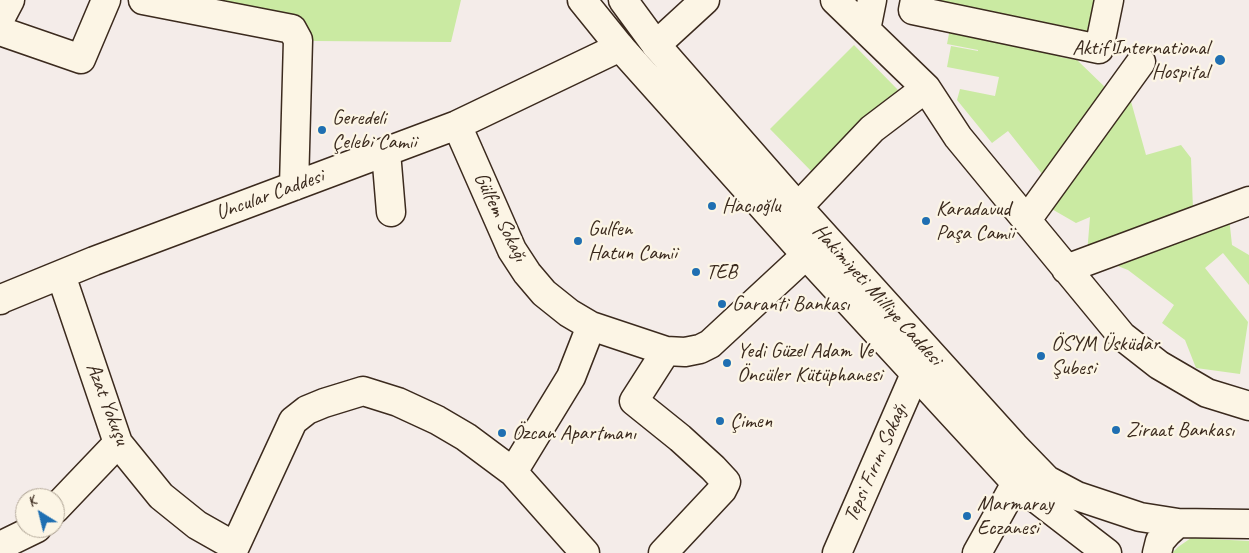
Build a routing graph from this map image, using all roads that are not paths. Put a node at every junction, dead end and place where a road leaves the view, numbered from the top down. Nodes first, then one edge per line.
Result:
1 (10, 0) edge
2 (106, 0) edge
3 (143, 0) edge
4 (582, 0) edge
5 (623, 0) edge
6 (705, 0) edge
7 (835, 0) edge
8 (872, 0) edge
9 (915, 0) edge
10 (1109, 0) edge
11 (0, 19) edge
12 (866, 30) junction
13 (0, 31) edge
14 (656, 45) junction
15 (620, 47) junction
16 (1141, 62) dead end
17 (926, 88) junction
18 (457, 125) junction
19 (386, 152) junction
20 (294, 186) junction
21 (1249, 201) edge
22 (798, 207) junction
23 (391, 212) dead end
24 (1026, 221) junction
25 (806, 255) junction
26 (1066, 269) junction
27 (61, 275) junction
28 (0, 300) edge
29 (591, 326) junction
30 (666, 351) junction
31 (915, 374) junction
32 (1249, 406) edge
33 (118, 443) junction
34 (513, 472) junction
35 (1016, 483) junction
36 (65, 499) edge
37 (1178, 523) junction
38 (1249, 524) edge
39 (16, 538) edge
40 (0, 546) edge
41 (233, 550) edge
42 (585, 553) edge
43 (663, 553) edge
44 (837, 553) edge
45 (978, 553) edge
46 (1108, 553) edge
47 (1157, 553) edge

1 - 11 street
2 - 13 street
3 - 20 street
4 - 15 street, Hakimiyeti Milliye Caddesi
5 - 14 street, Hakimiyeti Milliye Caddesi
6 - 14 street
7 - 12 street
8 - 12 street
9 - 10 street
12 - 17 street
14 - 22 street, Hakimiyeti Milliye Caddesi
15 - 18 street, Uncular Caddesi
15 - 25 street, Hakimiyeti Milliye Caddesi
16 - 24 street
17 - 22 street
17 - 24 street
18 - 19 street, Uncular Caddesi
18 - 29 street, Gülfem Sokağı
19 - 20 street, Uncular Caddesi
19 - 23 street
20 - 27 street, Uncular Caddesi
21 - 26 street
22 - 37 street, Hakimiyeti Milliye Caddesi
24 - 26 street
25 - 30 street, Gülfem Sokağı
25 - 31 street, Hakimiyeti Milliye Caddesi
26 - 32 street
27 - 28 street, Uncular Caddesi
27 - 33 street, Azat Yokuşu
29 - 30 street, Gülfem Sokağı
29 - 34 street
30 - 43 street
31 - 35 street, Hakimiyeti Milliye Caddesi
31 - 44 street, Tepsi Fırını Sokağı
33 - 36 street
33 - 41 street, Azat Yokuşu
34 - 41 street
34 - 42 street
35 - 45 street
35 - 46 street, Hakimiyeti Milliye Caddesi
37 - 38 street, Hakimiyeti Milliye Caddesi
37 - 47 street
39 - 40 street

